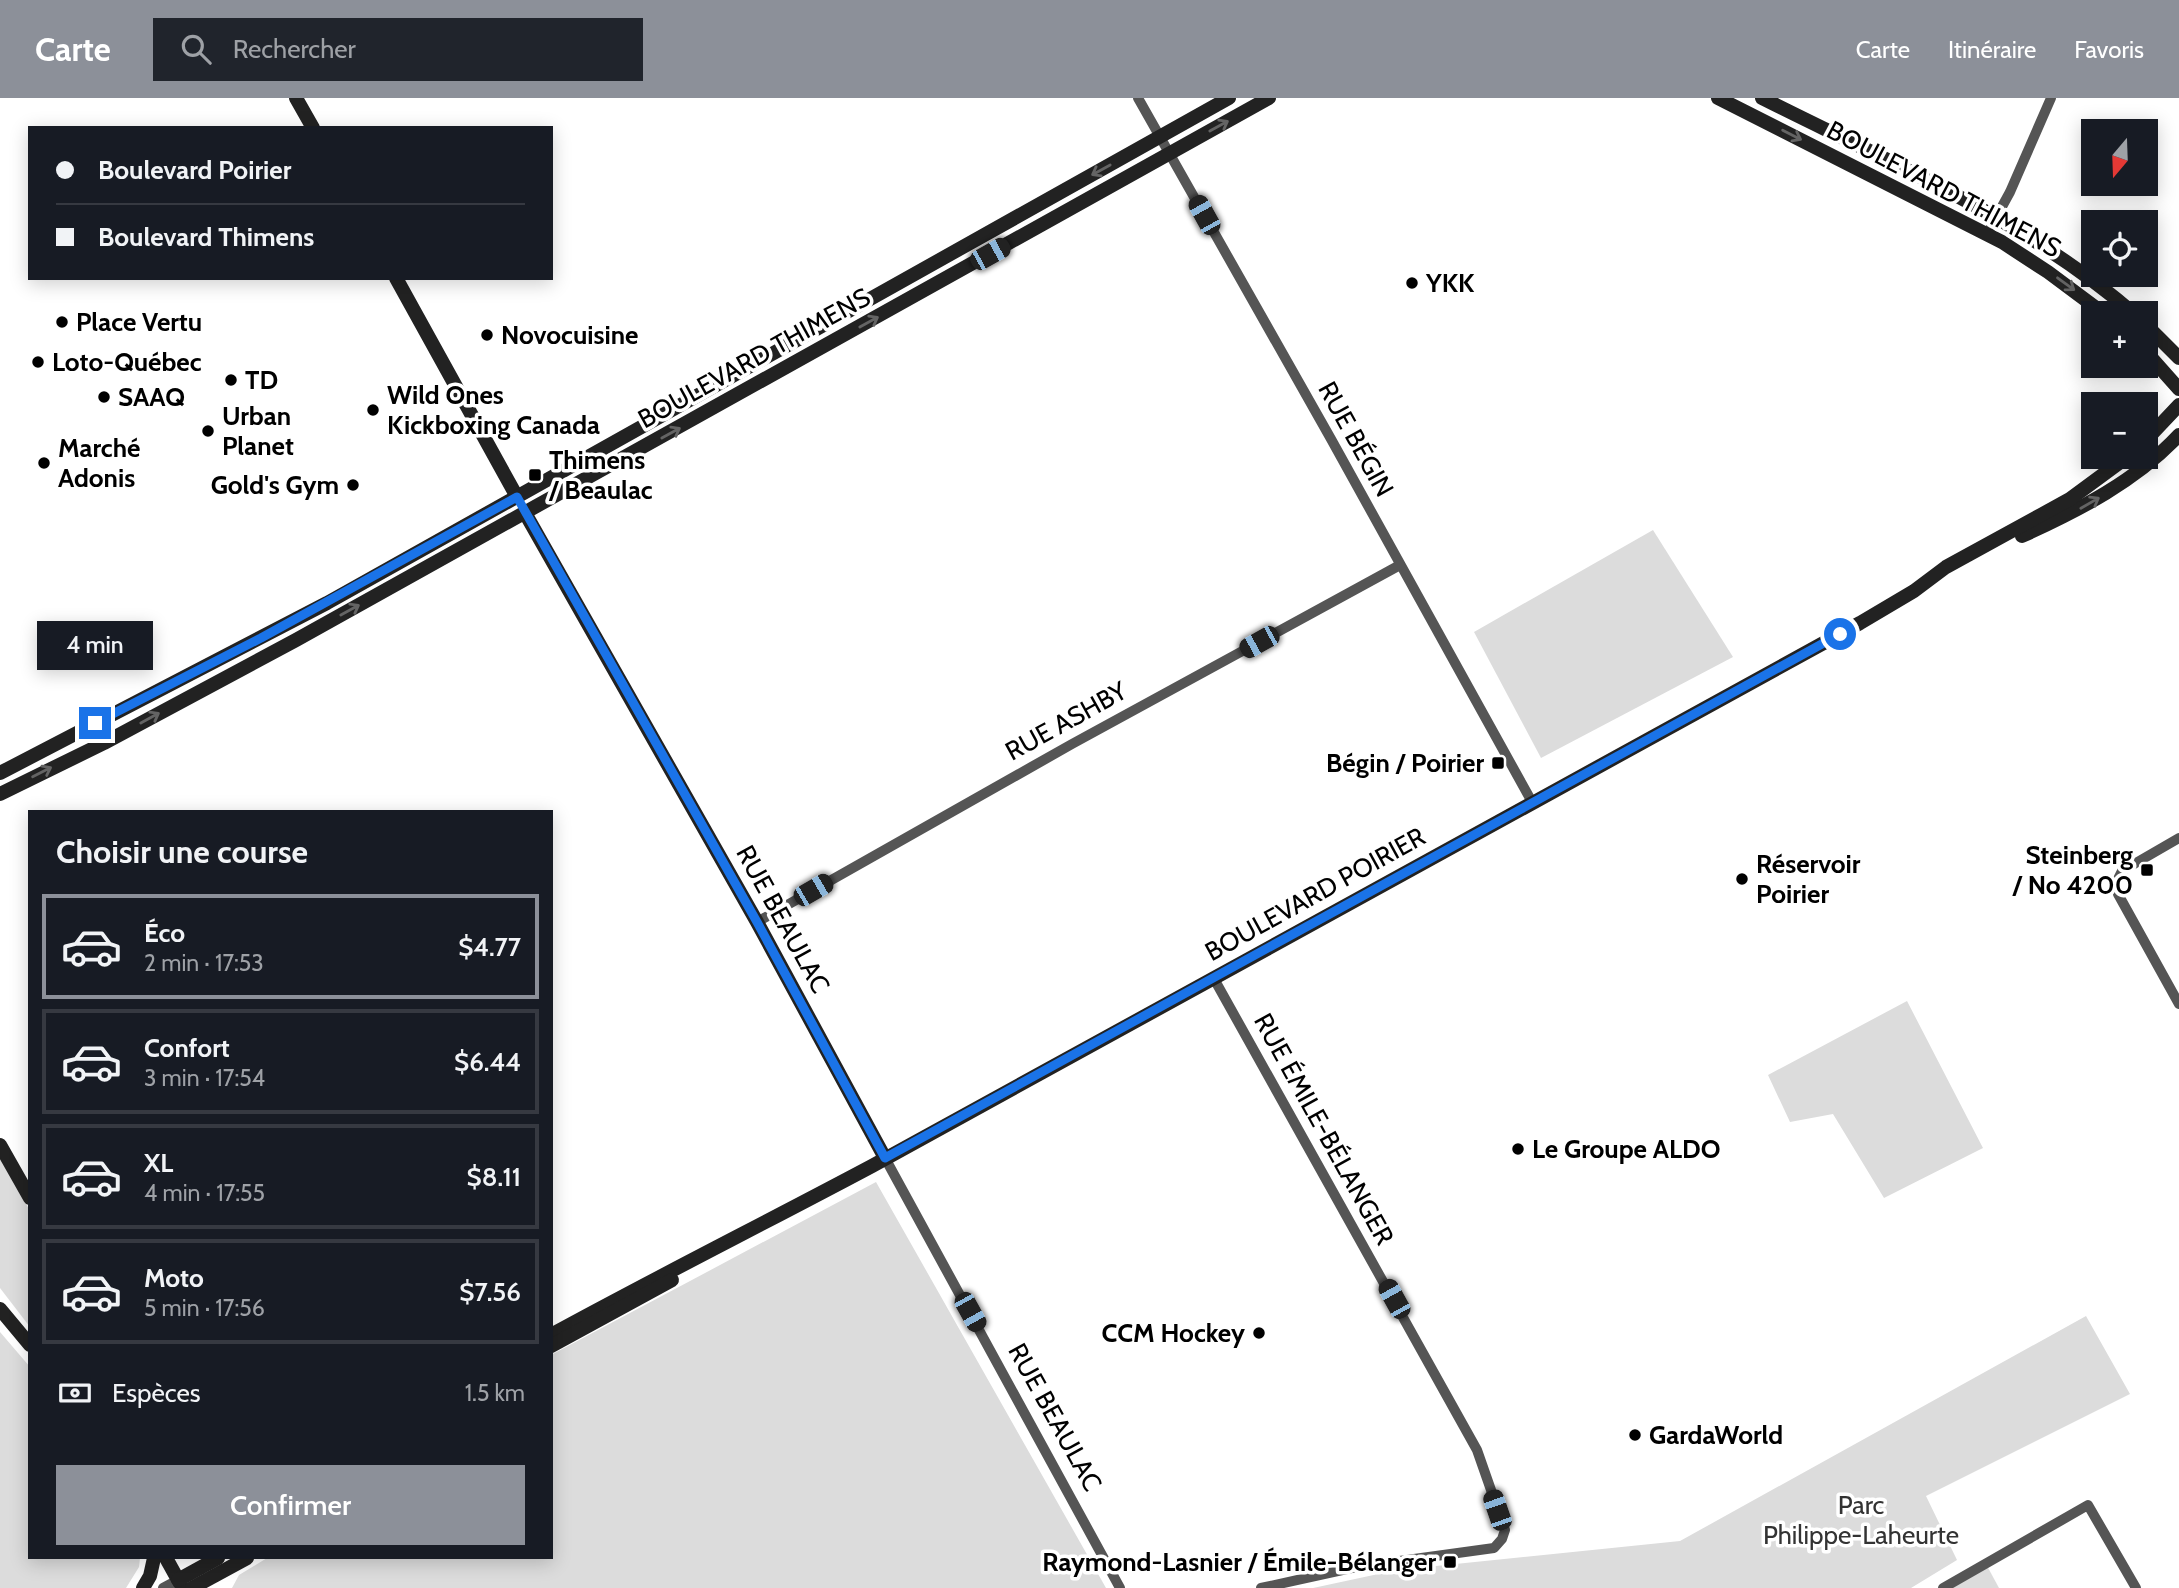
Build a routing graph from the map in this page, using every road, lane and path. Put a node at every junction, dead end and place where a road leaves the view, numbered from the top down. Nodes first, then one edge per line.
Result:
1 (296, 98) edge
2 (1138, 98) edge
3 (1229, 98) edge
4 (1269, 98) edge
5 (1762, 98) edge
6 (2051, 98) edge
7 (1727, 100) edge
8 (312, 126) edge
9 (1160, 136) junction
10 (1170, 154) junction
11 (1040, 204) junction
12 (1997, 217) junction
13 (1049, 221) junction
14 (1987, 234) junction
15 (923, 270) junction
16 (397, 280) edge
17 (932, 286) junction
18 (2087, 301) edge
19 (2118, 301) edge
20 (2158, 337) edge
21 (2179, 358) edge
22 (2158, 365) edge
23 (2179, 389) edge
24 (2179, 405) edge
25 (2158, 427) edge
26 (2179, 435) edge
27 (2111, 469) edge
28 (517, 497) junction
29 (525, 513) junction
30 (1400, 565) junction
31 (1914, 591) junction
32 (0, 773) edge
33 (0, 794) edge
34 (1532, 803) junction
35 (2179, 838) edge
36 (757, 922) junction
37 (1213, 977) junction
38 (2179, 1004) edge
39 (0, 1145) edge
40 (885, 1158) junction
41 (28, 1194) edge
42 (738, 1238) junction
43 (0, 1309) edge
44 (553, 1334) edge
45 (28, 1343) edge
46 (553, 1345) edge
47 (154, 1559) edge
48 (167, 1559) edge
49 (217, 1559) edge
50 (244, 1559) edge
51 (197, 1577) edge
52 (181, 1584) edge
53 (2131, 1585) edge
54 (1946, 1587) edge
55 (144, 1588) edge
56 (163, 1588) edge
57 (1120, 1588) edge
58 (1261, 1588) edge

1 - 8 street
2 - 9 street, RUE BÉGIN
3 - 9 street, BOULEVARD THIMENS
10 -> 4 street, BOULEVARD THIMENS
5 - 12 street, BOULEVARD THIMENS
6 - 12 street
7 -> 14 street, BOULEVARD THIMENS
9 - 10 street, RUE BÉGIN
9 -> 11 street, BOULEVARD THIMENS
10 - 13 street, BOULEVARD THIMENS
10 - 30 street, RUE BÉGIN
11 - 13 street
11 - 15 street, BOULEVARD THIMENS
12 - 14 street
12 - 19 street, BOULEVARD THIMENS
13 - 17 street, BOULEVARD THIMENS
14 -> 18 street, BOULEVARD THIMENS
15 - 17 street
15 - 28 street, BOULEVARD THIMENS
16 - 28 street, RUE BEAULAC
29 -> 17 street, BOULEVARD THIMENS
20 - 21 street
22 - 23 street
24 - 25 street
31 -> 26 street, BOULEVARD POIRIER
27 - 31 street, BOULEVARD POIRIER
28 - 29 street, RUE BEAULAC
28 - 32 street, BOULEVARD THIMENS
33 -> 29 street, BOULEVARD THIMENS
29 - 36 street, RUE BEAULAC
30 - 34 street, RUE BÉGIN
30 - 36 street, RUE ASHBY
31 - 34 street, BOULEVARD POIRIER
34 - 37 street, BOULEVARD POIRIER
35 - 38 street
36 - 40 street, RUE BEAULAC
37 - 40 street, BOULEVARD POIRIER
37 - 58 street, RUE ÉMILE-BÉLANGER
39 - 41 street
40 - 42 street, BOULEVARD POIRIER
40 - 57 street, RUE BEAULAC
42 - 44 street, BOULEVARD POIRIER
42 - 46 street, BOULEVARD POIRIER
43 - 45 street
47 - 55 street
48 - 52 street
49 - 51 street
50 - 51 street
51 - 52 street
52 - 56 street
53 - 54 street

